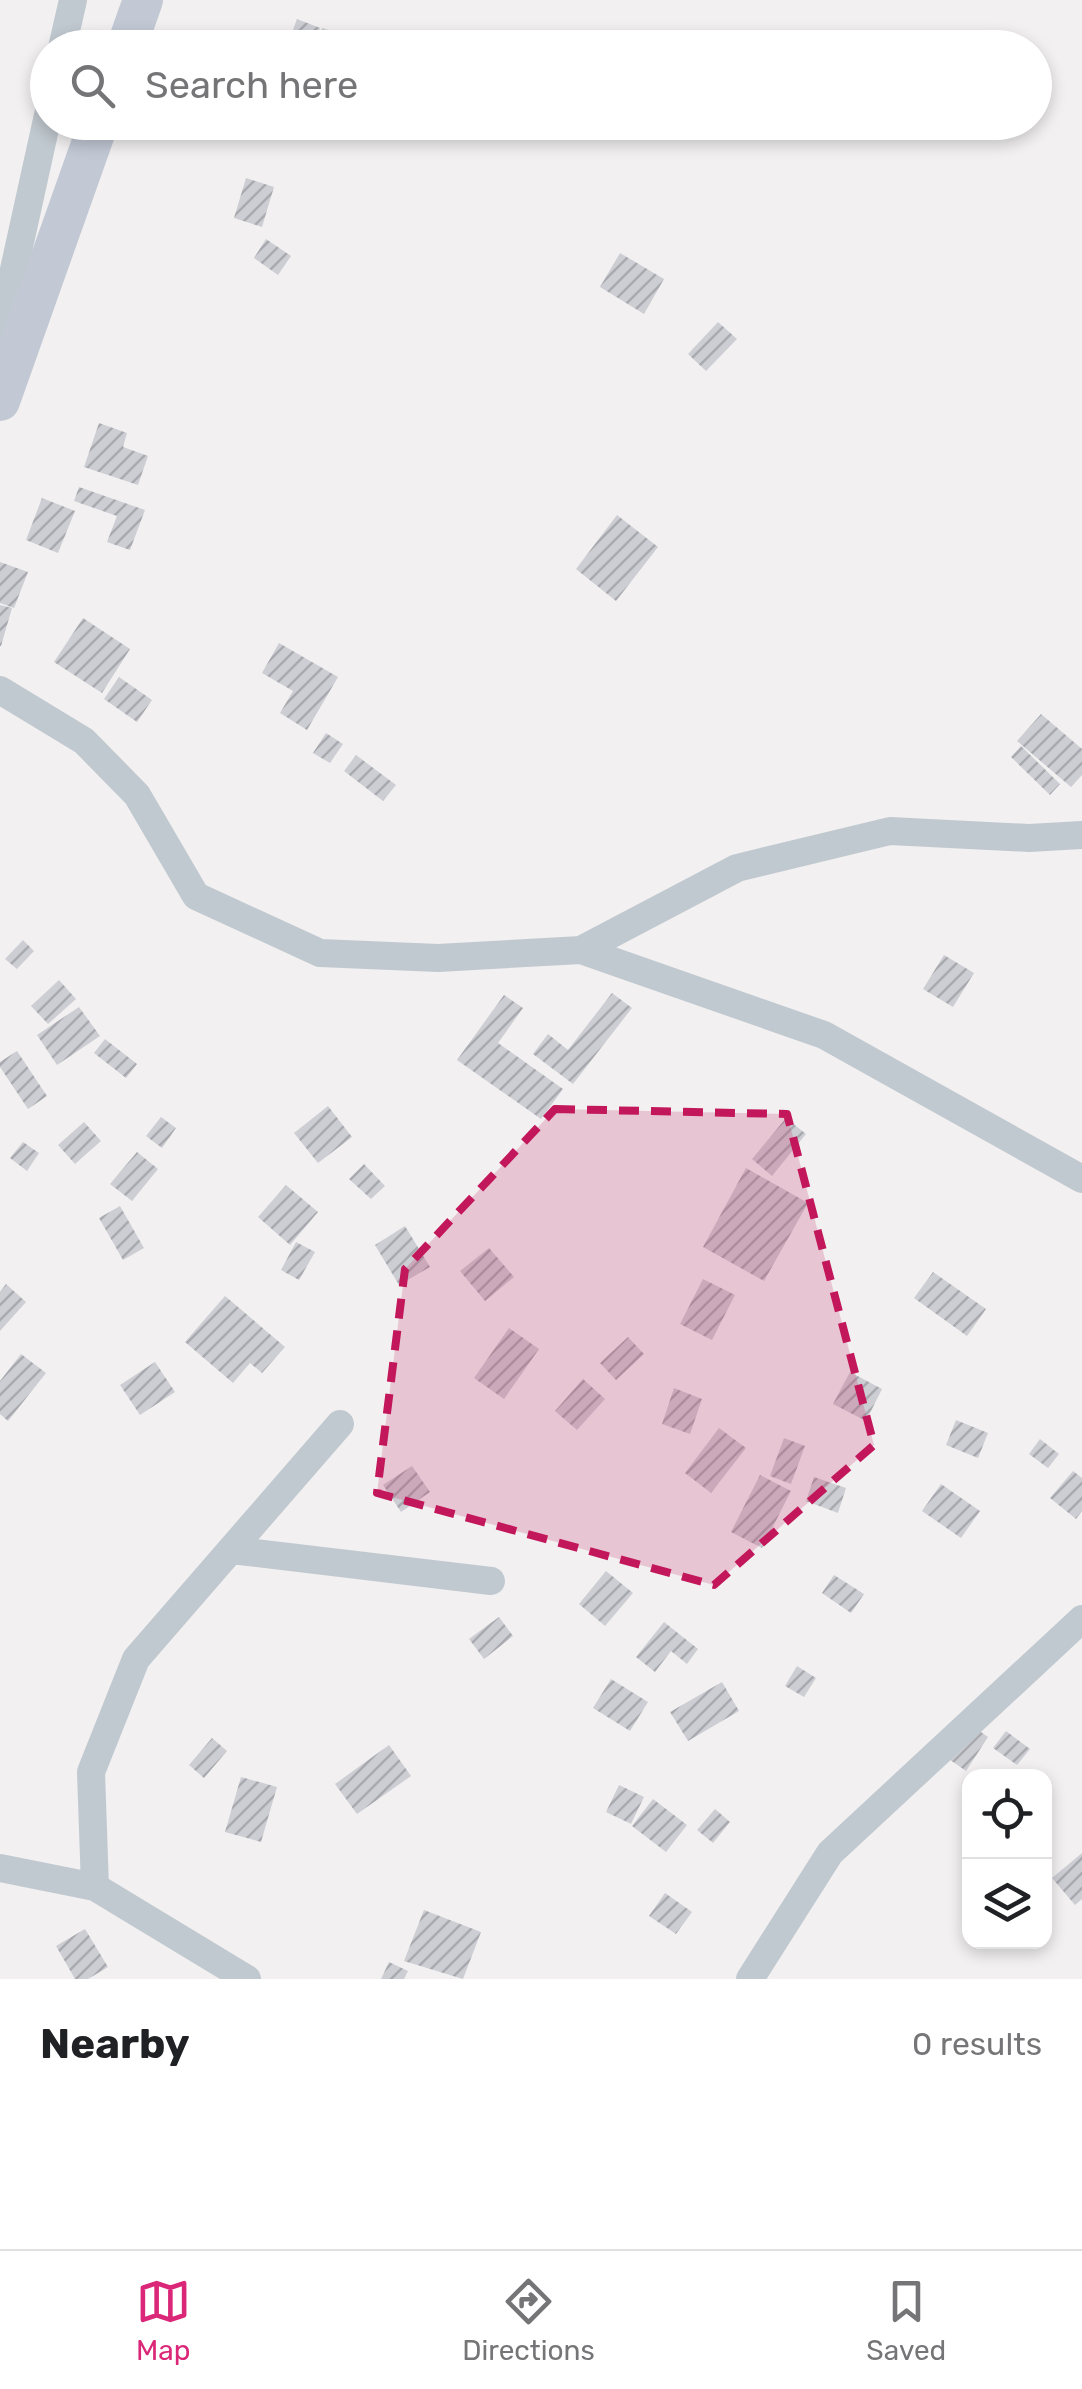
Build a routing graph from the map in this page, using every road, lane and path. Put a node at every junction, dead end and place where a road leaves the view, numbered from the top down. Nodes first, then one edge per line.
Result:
1 (72, 0) edge
2 (143, 0) edge
3 (66, 30) edge
4 (132, 30) edge
5 (42, 140) edge
6 (93, 140) edge
7 (0, 333) edge
8 (0, 401) edge
9 (0, 690) edge
10 (1082, 835) edge
11 (580, 950) junction
12 (1082, 1180) edge
13 (340, 1424) dead end
14 (231, 1550) junction
15 (491, 1581) dead end
16 (1082, 1619) edge
17 (0, 1868) edge
18 (95, 1886) junction
19 (248, 1979) edge
20 (750, 1979) edge

1 - 3 street
2 - 4 street
5 - 7 street
6 - 8 street
9 - 11 street
10 - 11 street
11 - 12 street
13 - 14 street
14 - 15 street
14 - 18 street
16 - 20 street
17 - 18 street
18 - 19 street

